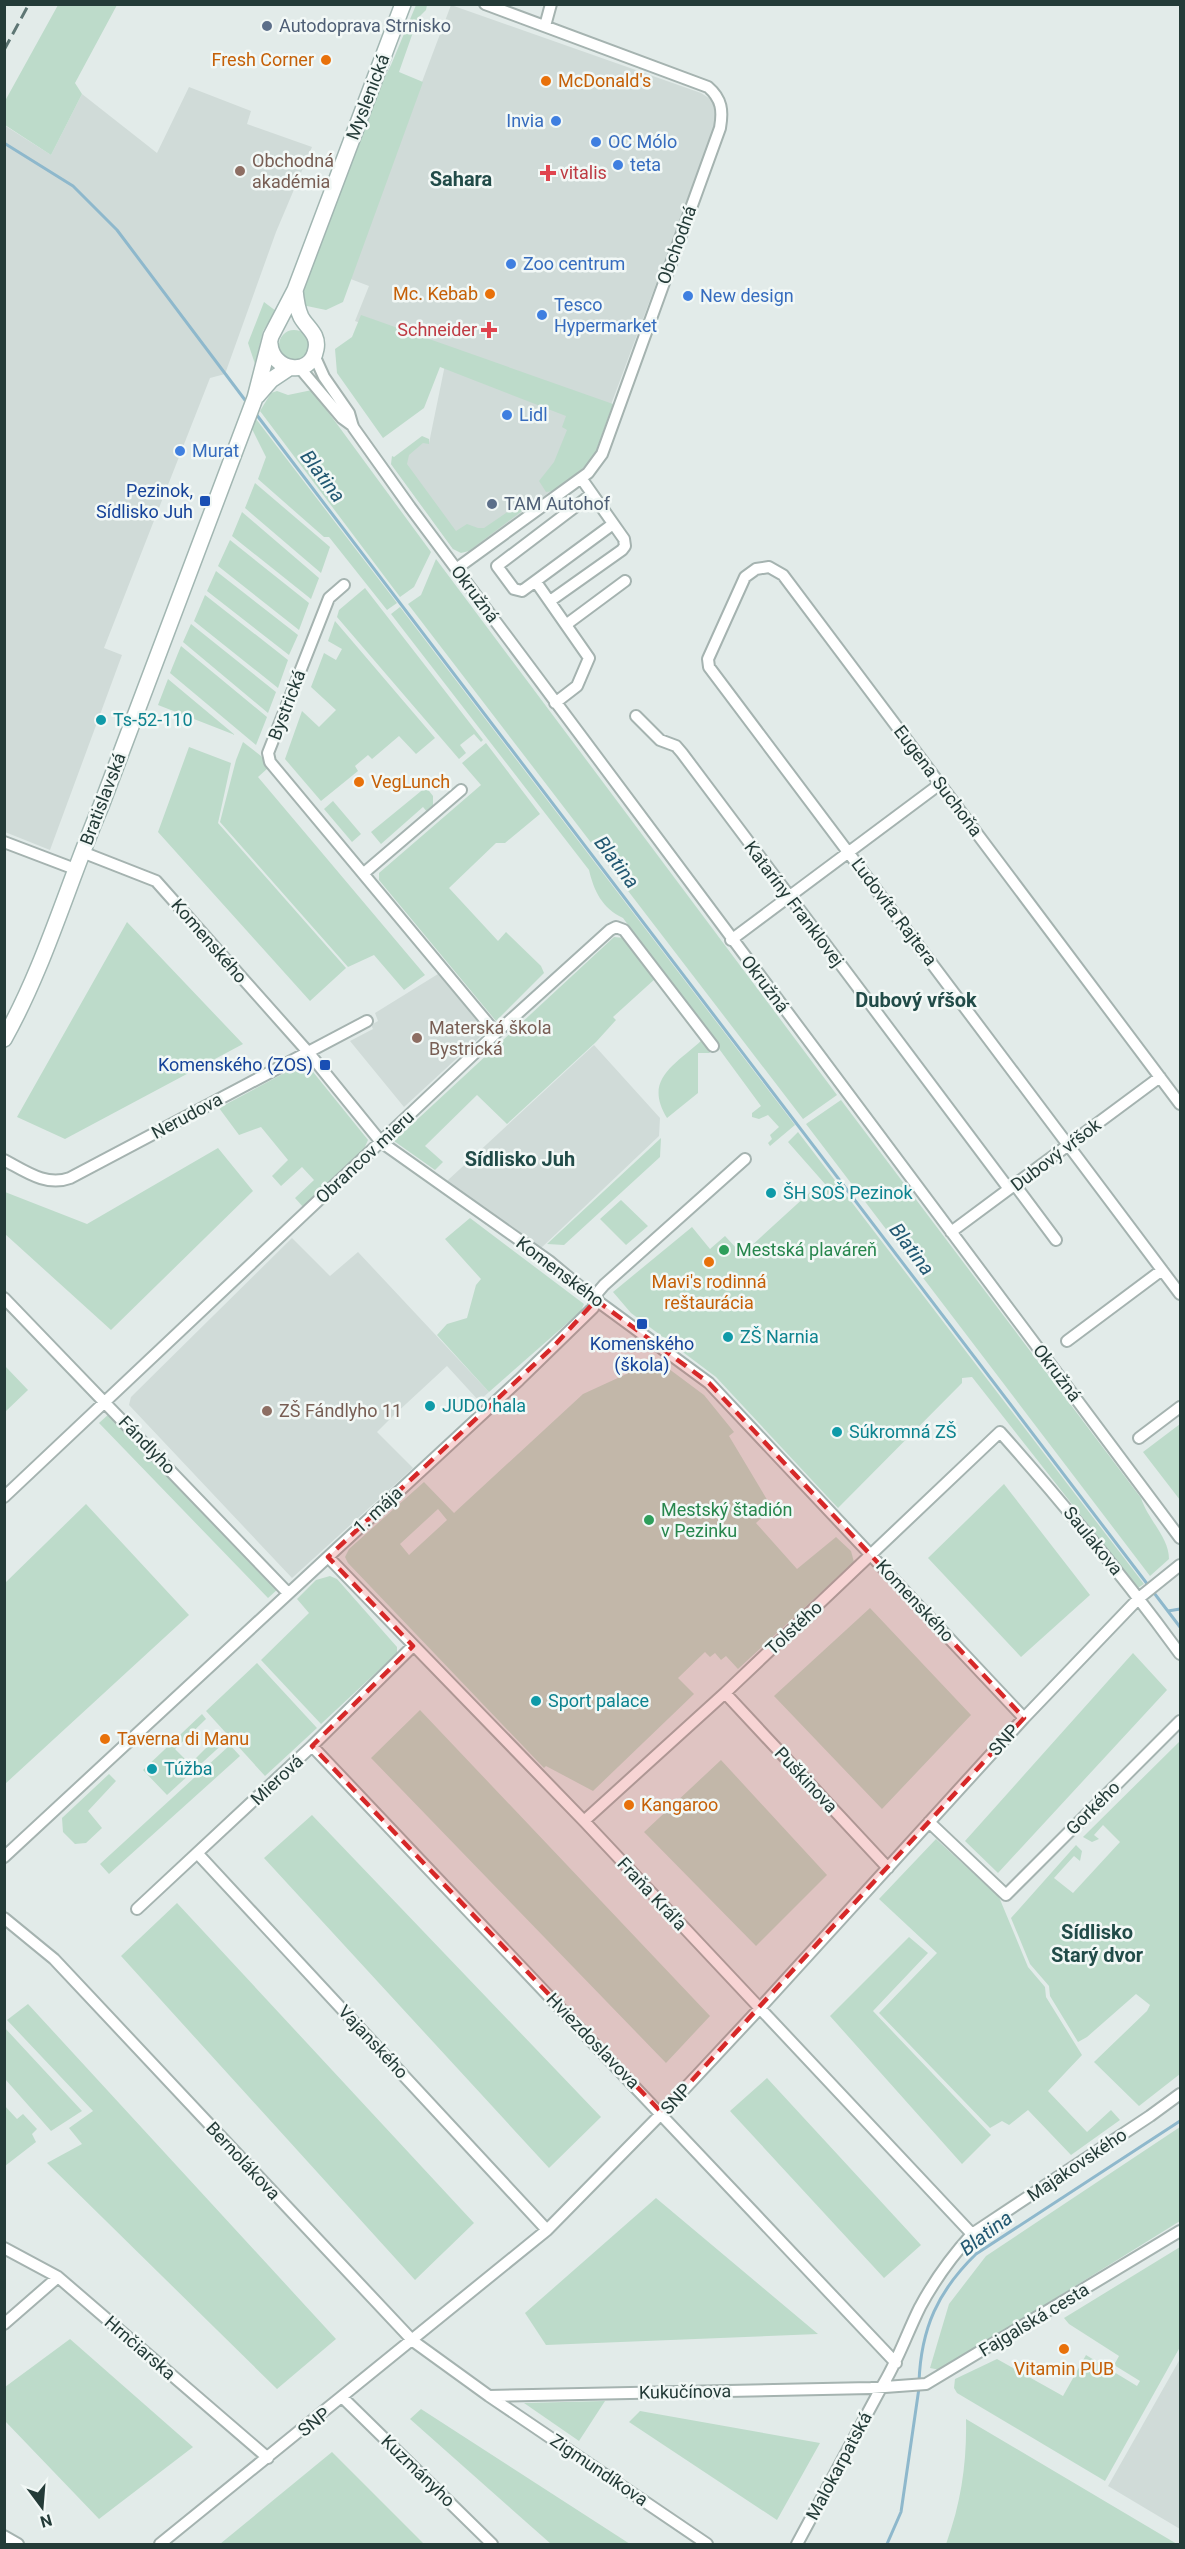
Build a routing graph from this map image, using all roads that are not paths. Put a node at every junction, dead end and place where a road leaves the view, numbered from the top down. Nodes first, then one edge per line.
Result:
1 (403, 4) edge
2 (485, 4) edge
3 (551, 4) edge
4 (545, 26) junction
5 (295, 290) junction
6 (307, 325) junction
7 (278, 327) junction
8 (270, 344) junction
9 (314, 355) junction
10 (294, 368) junction
11 (255, 398) junction
12 (353, 427) junction
13 (581, 478) junction
14 (592, 494) junction
15 (613, 524) junction
16 (507, 531) junction
17 (520, 549) junction
18 (456, 569) junction
19 (625, 581) dead end
20 (536, 582) junction
21 (344, 585) dead end
22 (550, 601) junction
23 (567, 624) junction
24 (712, 670) joint
25 (555, 703) junction
26 (636, 716) dead end
27 (940, 784) junction
28 (461, 790) dead end
29 (4, 842) edge
30 (82, 852) junction
31 (849, 852) junction
32 (75, 869) junction
33 (364, 873) junction
34 (789, 897) junction
35 (731, 940) junction
36 (367, 1020) dead end
37 (496, 1033) junction
38 (4, 1039) edge
39 (713, 1046) dead end
40 (308, 1052) junction
41 (1160, 1077) junction
42 (1180, 1104) edge
43 (381, 1142) junction
44 (1069, 1145) junction
45 (745, 1159) dead end
46 (4, 1160) edge
47 (1012, 1187) junction
48 (951, 1232) junction
49 (1056, 1240) dead end
50 (1162, 1270) junction
51 (1180, 1294) edge
52 (4, 1298) edge
53 (596, 1300) junction
54 (1067, 1341) dead end
55 (107, 1402) junction
56 (1180, 1407) edge
57 (1000, 1432) joint
58 (1139, 1438) dead end
59 (4, 1497) edge
60 (1180, 1539) edge
61 (872, 1555) junction
62 (328, 1557) junction
63 (1180, 1564) edge
64 (288, 1593) junction
65 (1142, 1596) junction
66 (413, 1646) junction
67 (1180, 1654) edge
68 (725, 1693) junction
69 (1024, 1718) junction
70 (1180, 1721) edge
71 (312, 1746) junction
72 (584, 1821) junction
73 (929, 1822) junction
74 (198, 1854) junction
75 (4, 1857) edge
76 (888, 1868) junction
77 (137, 1909) dead end
78 (4, 1918) edge
79 (760, 2008) junction
80 (1180, 2094) edge
81 (662, 2113) junction
82 (547, 2230) junction
83 (1180, 2231) edge
84 (972, 2234) junction
85 (4, 2248) edge
86 (58, 2277) junction
87 (4, 2324) edge
88 (413, 2341) junction
89 (896, 2363) junction
90 (881, 2388) junction
91 (489, 2396) junction
92 (343, 2398) junction
93 (268, 2458) junction
94 (4, 2536) edge
95 (18, 2544) edge
96 (160, 2544) edge
97 (492, 2544) edge
98 (708, 2544) edge
99 (797, 2544) edge

1 - 5 main road, Myslenická
2 - 4 street, Obchodná
3 - 4 street
4 - 13 street, Obchodná
5 - 6 main road
5 - 7 main road, Myslenická
6 - 7 main road
6 - 9 main road
7 - 8 main road
8 - 10 main road
8 - 11 main road
9 - 10 main road
9 - 12 street, Okružná
10 - 11 main road
10 - 12 street, Okružná
11 - 30 main road, Bratislavská
12 - 18 street, Okružná
13 - 14 street
13 - 16 street, Obchodná
14 - 15 street
14 - 17 street
15 - 20 street
15 - 22 street
16 - 17 street
16 - 18 street, Obchodná
17 - 20 street
18 - 25 street, Okružná
19 - 23 street
20 - 22 street
21 - 33 street, Bystrická
22 - 23 street
23 - 25 street
24 - 27 street, Eugena Suchoňa
24 - 31 street, Ľudovíta Rajtera
25 - 35 street, Okružná
26 - 34 street, Kataríny Franklovej
27 - 31 street
27 - 41 street, Eugena Suchoňa
28 - 33 street
29 - 32 street
30 - 32 main road, Bratislavská
30 - 40 street, Komenského
31 - 34 street
31 - 44 street, Ľudovíta Rajtera
32 - 38 main road, Bratislavská
33 - 37 street, Bystrická
34 - 35 street
34 - 47 street, Kataríny Franklovej
35 - 48 street, Okružná
36 - 40 street, Nerudova
37 - 39 street, Obrancov mieru
37 - 43 street, Obrancov mieru
40 - 43 street, Komenského
40 - 46 street, Nerudova
41 - 42 street, Eugena Suchoňa
41 - 44 street, Dubový vŕšok
43 - 53 street, Komenského
43 - 55 street, Obrancov mieru
44 - 47 street, Dubový vŕšok
44 - 50 street, Ľudovíta Rajtera
45 - 53 street, 1. mája
47 - 48 street, Dubový vŕšok
47 - 49 street, Kataríny Franklovej
48 - 60 street, Okružná
50 - 51 street, Ľudovíta Rajtera
50 - 54 street
52 - 55 street, Fándlyho
53 - 61 street, Komenského
53 - 62 street, 1. mája
55 - 59 street, Obrancov mieru
55 - 64 street, Fándlyho
56 - 58 street
57 - 61 street, Tolstého
57 - 65 street, Saulakova
61 - 68 street, Tolstého
61 - 69 street, Komenského
62 - 64 street, 1. mája
62 - 66 street, Fraňa Kráľa
63 - 65 street
64 - 75 street, 1. mája
65 - 67 street, Saulakova
65 - 69 street, SNP
66 - 71 street, Mierová
66 - 72 street, Fraňa Kráľa
68 - 72 street, Tolstého
68 - 76 street, Puškinova
69 - 73 street, SNP
70 - 73 street, Gorkého
71 - 74 street, Mierová
71 - 81 street, Hviezdoslavova
72 - 79 street, Fraňa Kráľa
73 - 76 street, SNP
74 - 77 street, Mierová
74 - 82 street, Vajanského
76 - 79 street, SNP
78 - 88 street, Bernolákova
79 - 81 street, SNP
79 - 84 street, Fraňa Kráľa
80 - 84 street, Majakovského
81 - 82 street, SNP
81 - 89 street, Hviezdoslavova
82 - 88 street, SNP
83 - 90 street, Fajgalská cesta
84 - 89 street, Majakovského
85 - 86 street, Hrnčiarska
86 - 87 street
86 - 93 street, Hrnčiarska
88 - 91 street, Bernolákova
88 - 92 street, SNP
89 - 90 street, Majakovského
90 - 91 street, Kukučínova
90 - 99 street, Malokarpatská
91 - 98 street, Zigmundíkova
92 - 93 street, SNP
92 - 97 street, Kuzmányho
93 - 96 street, SNP
94 - 95 street

